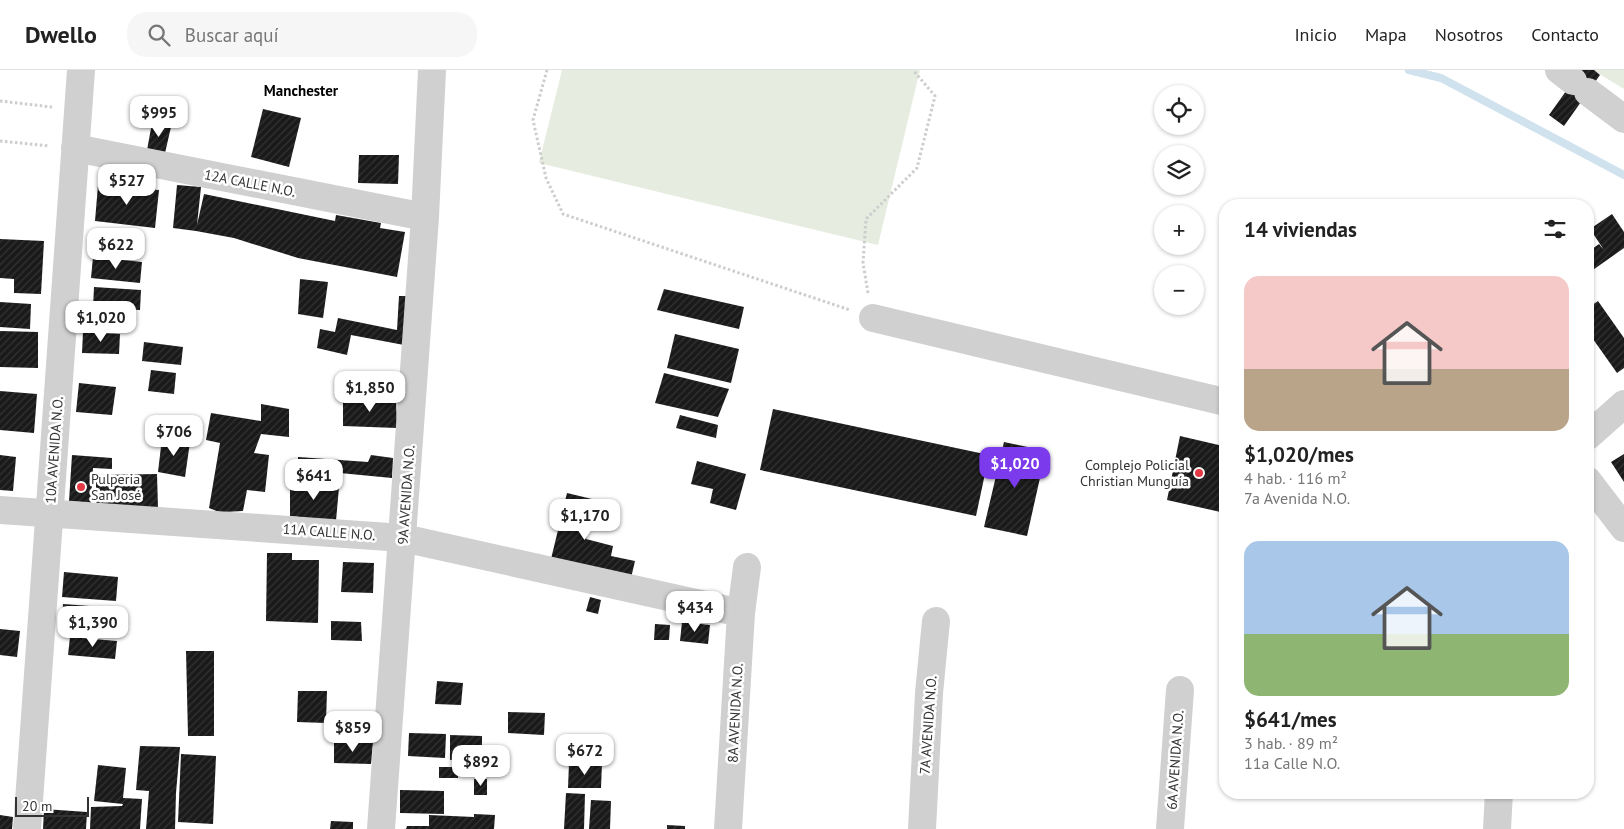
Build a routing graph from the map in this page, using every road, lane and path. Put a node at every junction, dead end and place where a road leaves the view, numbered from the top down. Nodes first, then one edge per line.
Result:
1 (81, 70) edge
2 (432, 70) edge
3 (547, 70) edge
4 (913, 70) edge
5 (1574, 81) edge
6 (0, 101) edge
7 (78, 111) junction
8 (1624, 119) edge
9 (0, 141) edge
10 (75, 148) junction
11 (425, 217) junction
12 (873, 318) junction
13 (1219, 401) edge
14 (1624, 404) edge
15 (1594, 431) edge
16 (1594, 489) edge
17 (0, 510) edge
18 (50, 513) junction
19 (1624, 528) edge
20 (403, 538) junction
21 (747, 567) dead end
22 (741, 613) junction
23 (936, 621) dead end
24 (1180, 690) dead end
25 (1499, 799) edge
26 (27, 829) edge
27 (381, 829) edge
28 (728, 829) edge
29 (922, 829) edge
30 (1170, 829) edge
31 (1497, 829) edge

1 - 7 street, 10A AVENIDA N.O.
2 - 11 street, 9A AVENIDA N.O.
3 - 12 path
4 - 12 path
5 - 8 street
6 - 7 path
7 - 10 street, 10A AVENIDA N.O.
9 - 10 path
10 - 11 street, 12A CALLE N.O.
10 - 18 street, 10A AVENIDA N.O.
11 - 20 street, 9A AVENIDA N.O.
12 - 13 street
14 - 15 street
16 - 19 street
17 - 18 street, 11A CALLE N.O.
18 - 20 street, 11A CALLE N.O.
18 - 26 street, 10A AVENIDA N.O.
20 - 22 street, 11A CALLE N.O.
20 - 27 street, 9A AVENIDA N.O.
21 - 22 street, 8A AVENIDA N.O.
22 - 28 street, 8A AVENIDA N.O.
23 - 29 street, 7A AVENIDA N.O.
24 - 30 street, 6A AVENIDA N.O.
25 - 31 street

